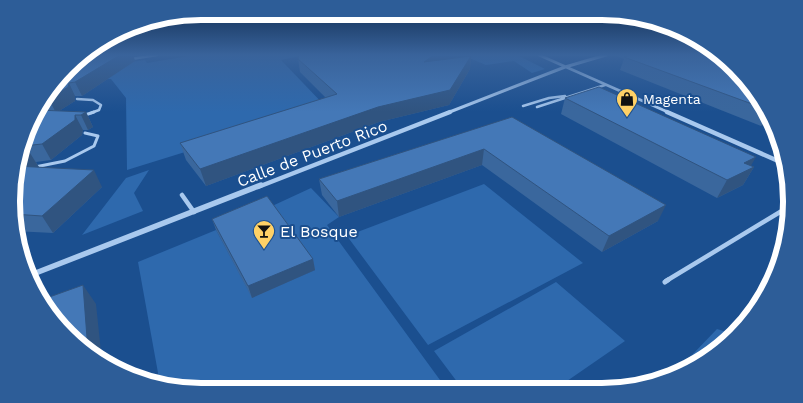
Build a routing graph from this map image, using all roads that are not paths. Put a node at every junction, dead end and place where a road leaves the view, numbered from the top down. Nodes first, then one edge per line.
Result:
1 (548, 74) edge
2 (580, 74) edge
3 (605, 85) junction
4 (574, 95) junction
5 (77, 99) edge
6 (523, 106) dead end
7 (538, 107) dead end
8 (80, 117) edge
9 (85, 133) edge
10 (779, 161) edge
11 (33, 167) edge
12 (182, 195) dead end
13 (783, 210) edge
14 (194, 212) junction
15 (35, 273) edge
16 (665, 282) dead end

1 - 14 street, Calle de Puerto Rico
2 - 3 street
3 - 4 lane
3 - 10 street
4 - 6 lane
4 - 7 lane
5 - 8 lane
9 - 11 lane
12 - 14 lane
13 - 16 lane
14 - 15 street, Calle de Puerto Rico

